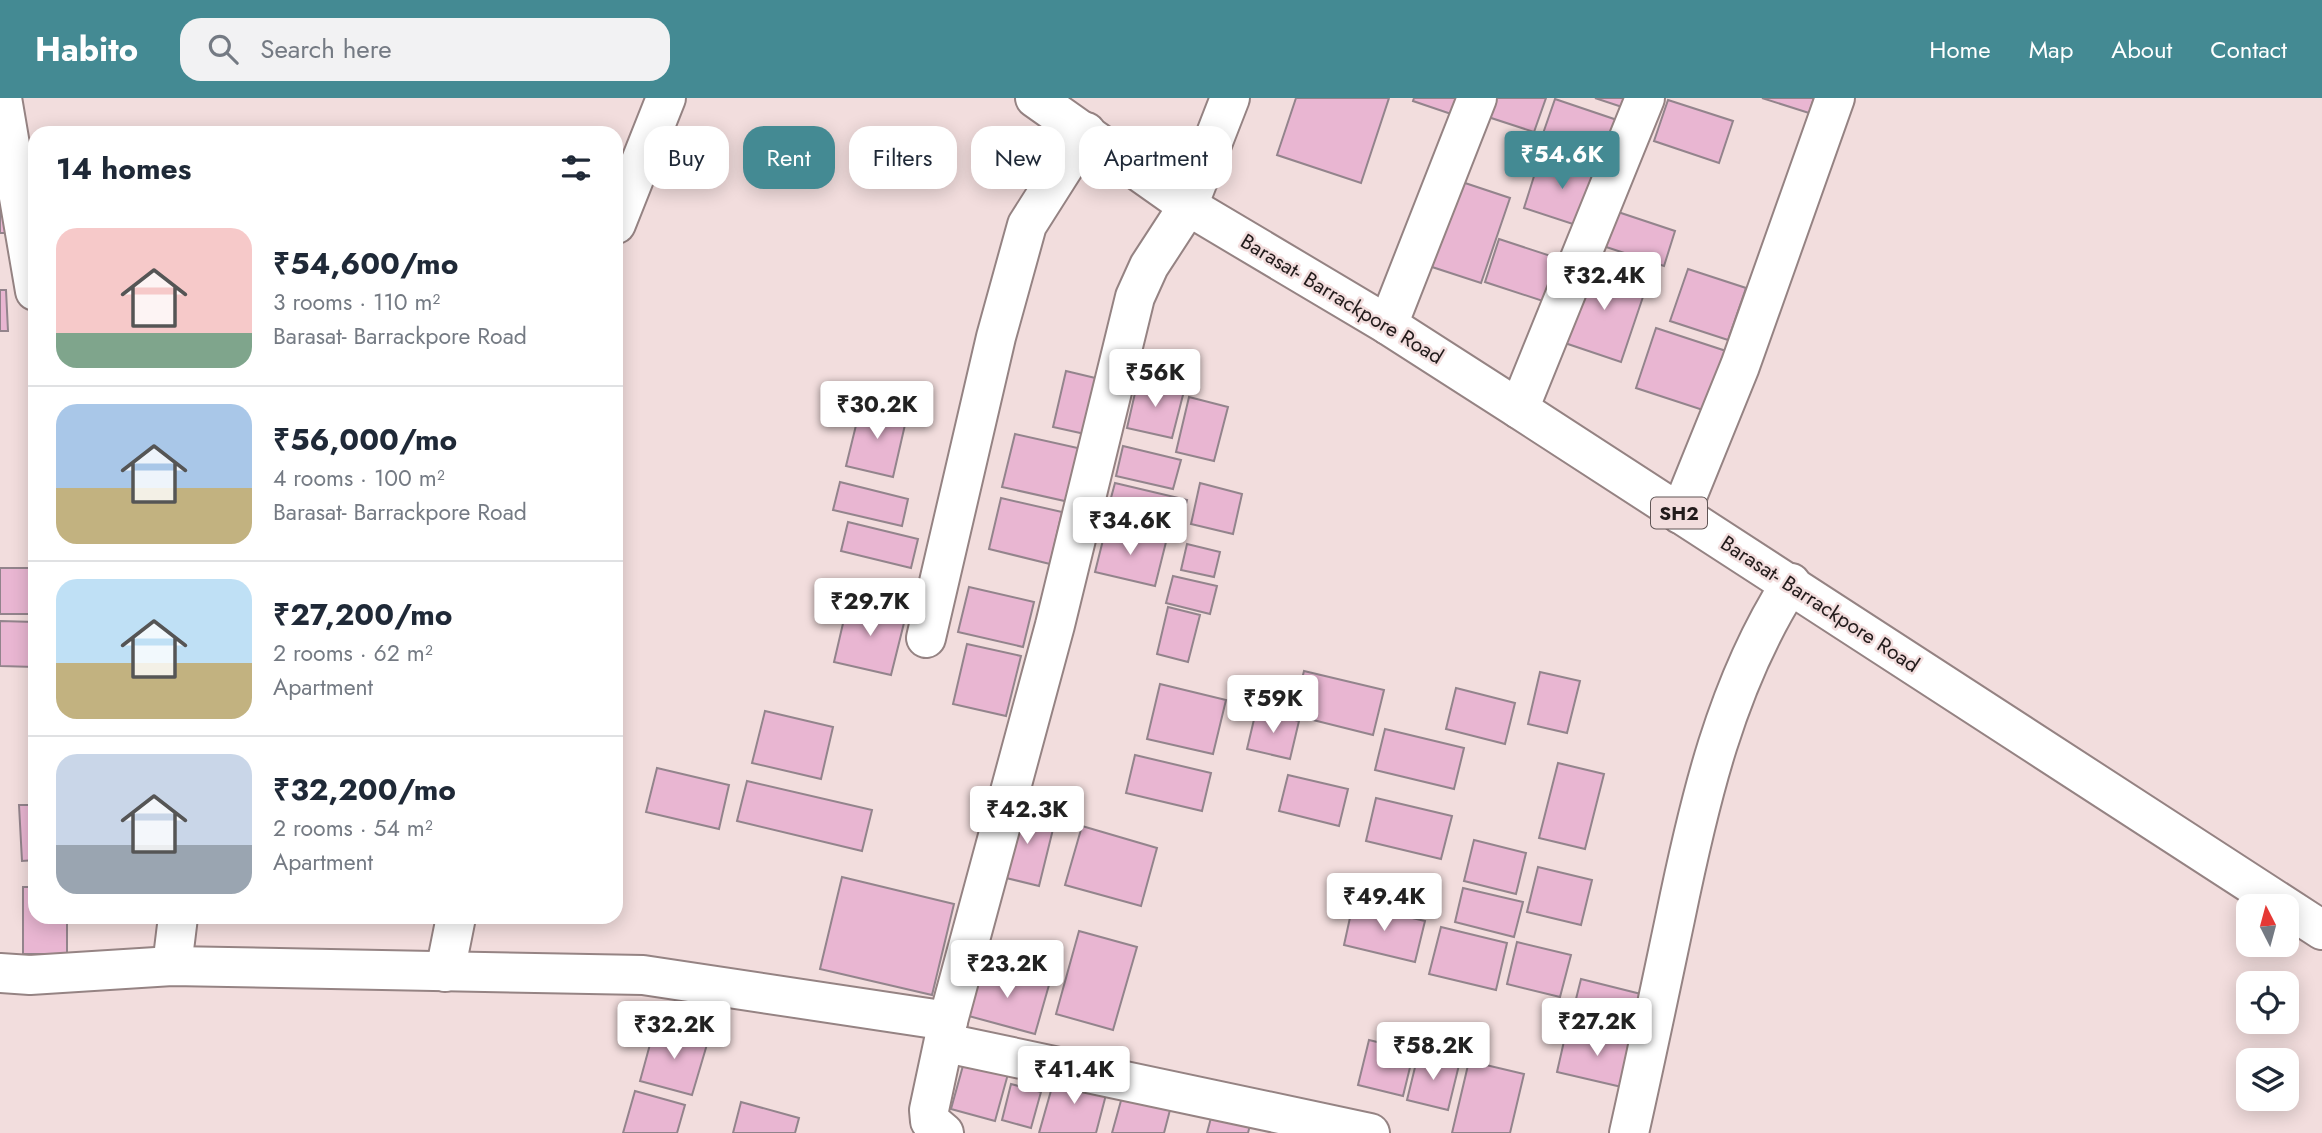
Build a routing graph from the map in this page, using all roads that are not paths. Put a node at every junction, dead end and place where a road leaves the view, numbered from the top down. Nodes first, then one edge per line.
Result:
1 (2, 98) edge
2 (666, 98) edge
3 (1035, 98) edge
4 (1230, 98) edge
5 (1477, 98) edge
6 (1645, 98) edge
7 (1835, 98) edge
8 (1079, 127) edge
9 (1079, 143) edge
10 (1165, 189) edge
11 (623, 206) edge
12 (1188, 206) junction
13 (28, 250) edge
14 (1388, 325) junction
15 (1519, 409) junction
16 (1680, 514) junction
17 (1791, 583) junction
18 (926, 638) dead end
19 (177, 924) edge
20 (455, 924) edge
21 (2322, 930) edge
22 (172, 966) junction
23 (445, 972) junction
24 (0, 973) edge
25 (947, 1032) junction
26 (944, 1133) edge
27 (1370, 1133) edge
28 (1629, 1133) edge

1 - 13 street
2 - 11 street
3 - 8 street, Barasat- Barrackpore Road / SH2
4 - 12 street
5 - 14 street
6 - 15 street
7 - 16 street
9 - 18 street
10 - 12 street, Barasat- Barrackpore Road / SH2
12 - 14 street, Barasat- Barrackpore Road / SH2
12 - 25 street
14 - 15 street, Barasat- Barrackpore Road / SH2
15 - 16 street, Barasat- Barrackpore Road / SH2
16 - 17 street, Barasat- Barrackpore Road / SH2
17 - 21 street, Barasat- Barrackpore Road / SH2
17 - 28 street
19 - 22 street
20 - 23 street
22 - 23 street
22 - 24 street
23 - 25 street
25 - 26 street
25 - 27 street

